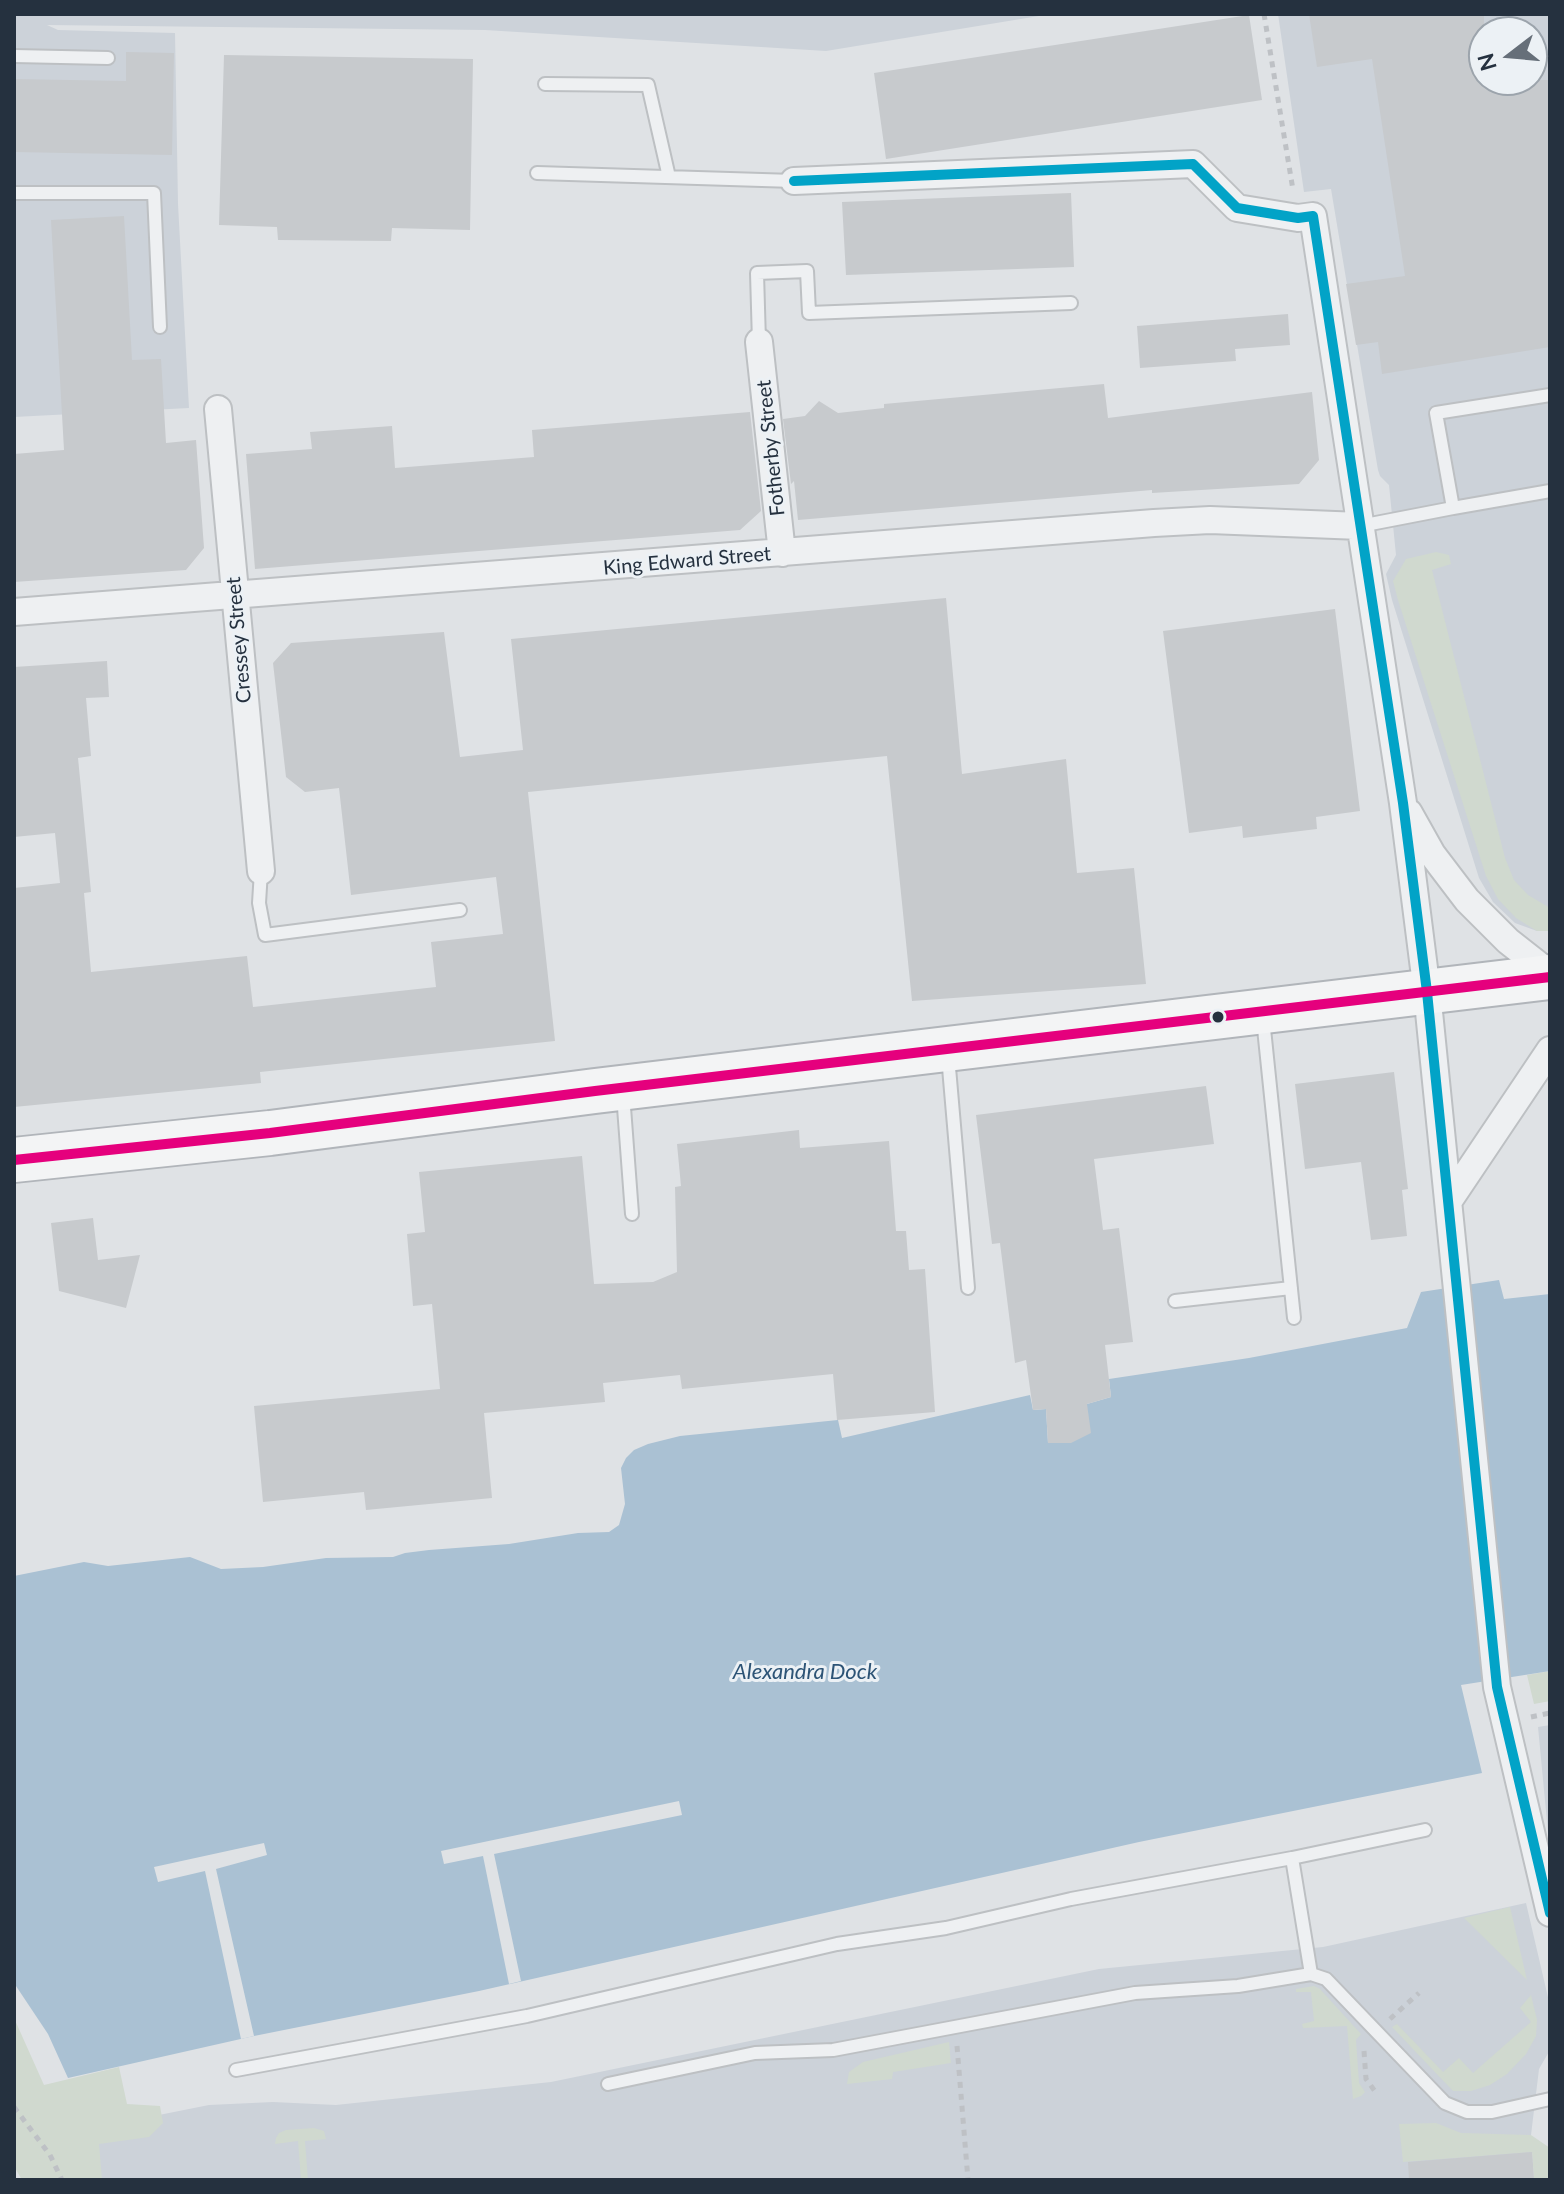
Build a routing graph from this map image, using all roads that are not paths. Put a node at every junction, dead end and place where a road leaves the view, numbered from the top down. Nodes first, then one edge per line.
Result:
1 (14, 56) edge
2 (108, 58) dead end
3 (545, 84) dead end
4 (537, 173) dead end
5 (669, 177) junction
6 (794, 181) joint
7 (14, 193) edge
8 (1071, 303) dead end
9 (160, 327) dead end
10 (759, 342) joint
11 (1550, 395) edge
12 (218, 409) dead end
13 (1550, 491) edge
14 (1453, 508) junction
15 (1360, 526) junction
16 (782, 553) junction
17 (235, 597) junction
18 (14, 612) edge
19 (1403, 803) junction
20 (261, 871) joint
21 (460, 910) dead end
22 (1550, 976) edge
23 (1427, 992) junction
24 (1262, 1011) junction
25 (947, 1049) junction
26 (1550, 1050) edge
27 (622, 1088) junction
28 (14, 1160) edge
29 (1450, 1199) junction
30 (632, 1214) dead end
31 (968, 1288) dead end
32 (1291, 1288) junction
33 (1175, 1301) dead end
34 (1294, 1318) dead end
35 (1425, 1830) dead end
36 (1292, 1858) junction
37 (1550, 1913) edge
38 (1311, 1974) junction
39 (236, 2070) dead end
40 (608, 2084) dead end
41 (1550, 2099) edge

1 - 2 lane
3 - 5 lane
4 - 5 lane
5 - 6 lane
6 - 15 street
7 - 9 lane
8 - 10 lane
10 - 16 street, Fotherby Street
11 - 14 lane
12 - 17 street, Cressey Street
13 - 14 lane
14 - 15 lane
15 - 16 street, King Edward Street
15 - 19 street
16 - 17 street, King Edward Street
17 - 18 street, King Edward Street
17 - 20 street, Cressey Street
19 - 22 street
19 - 23 street
20 - 21 lane
22 - 23 highway
23 - 24 highway
23 - 29 street
24 - 25 highway
24 - 32 lane
25 - 27 highway
25 - 31 lane
26 - 29 street
27 - 28 highway
27 - 30 lane
29 - 37 street
32 - 33 lane
32 - 34 lane
35 - 36 lane
36 - 38 lane
36 - 39 lane
38 - 40 lane
38 - 41 lane

